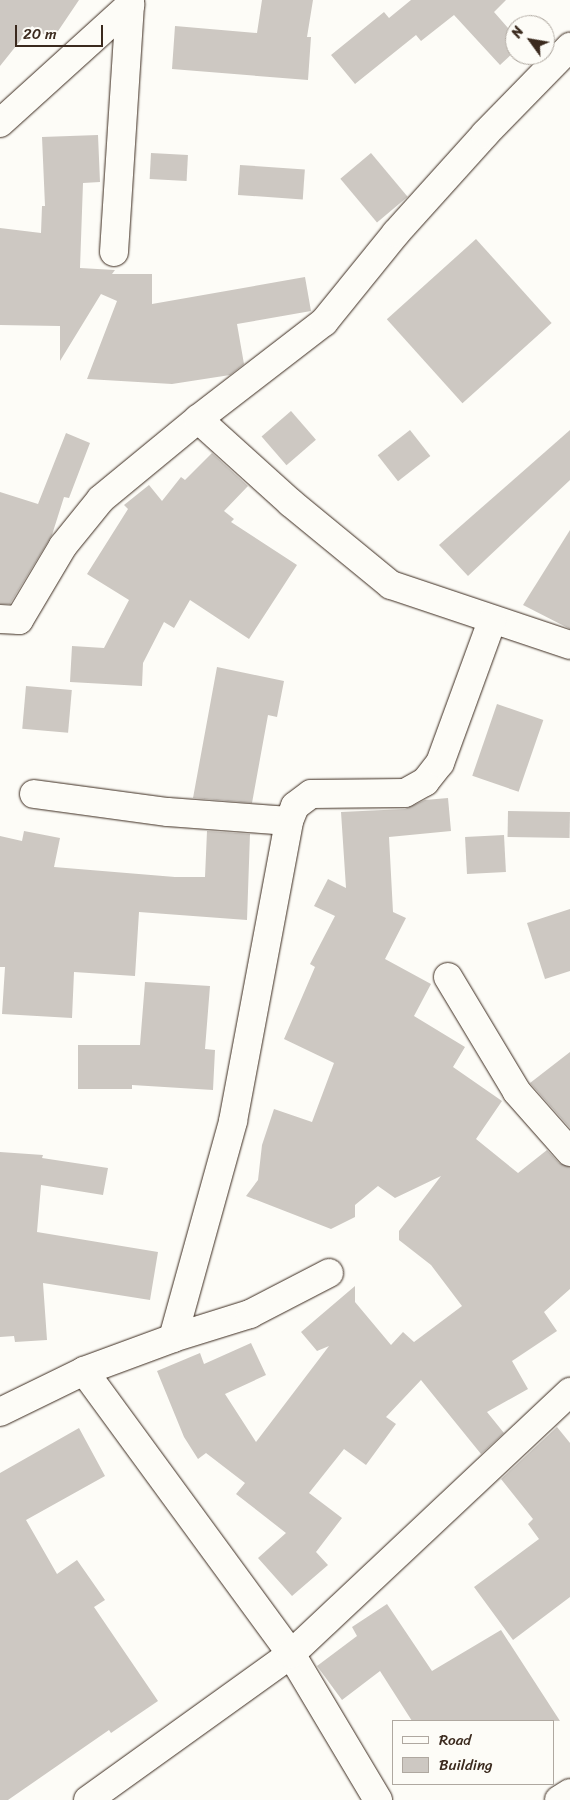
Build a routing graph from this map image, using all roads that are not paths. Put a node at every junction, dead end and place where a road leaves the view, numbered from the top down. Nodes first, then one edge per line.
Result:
1 (130, 2) edge
2 (570, 48) edge
3 (0, 123) edge
4 (114, 252) dead end
5 (198, 419) junction
6 (0, 619) edge
7 (492, 621) junction
8 (570, 645) edge
9 (34, 794) dead end
10 (289, 821) junction
11 (448, 977) dead end
12 (570, 1152) edge
13 (329, 1273) dead end
14 (173, 1338) junction
15 (84, 1371) junction
16 (570, 1392) edge
17 (0, 1412) edge
18 (291, 1654) junction
19 (570, 1793) edge
20 (88, 1800) edge
21 (378, 1800) edge
22 (559, 1800) edge

1 - 3 street
1 - 4 street
2 - 5 street
5 - 6 street
5 - 7 street
7 - 8 street
7 - 10 street
9 - 10 street
10 - 14 street
11 - 12 street
13 - 14 street
14 - 15 street
15 - 17 street
15 - 18 street
16 - 18 street
18 - 20 street
18 - 21 street
19 - 22 street

